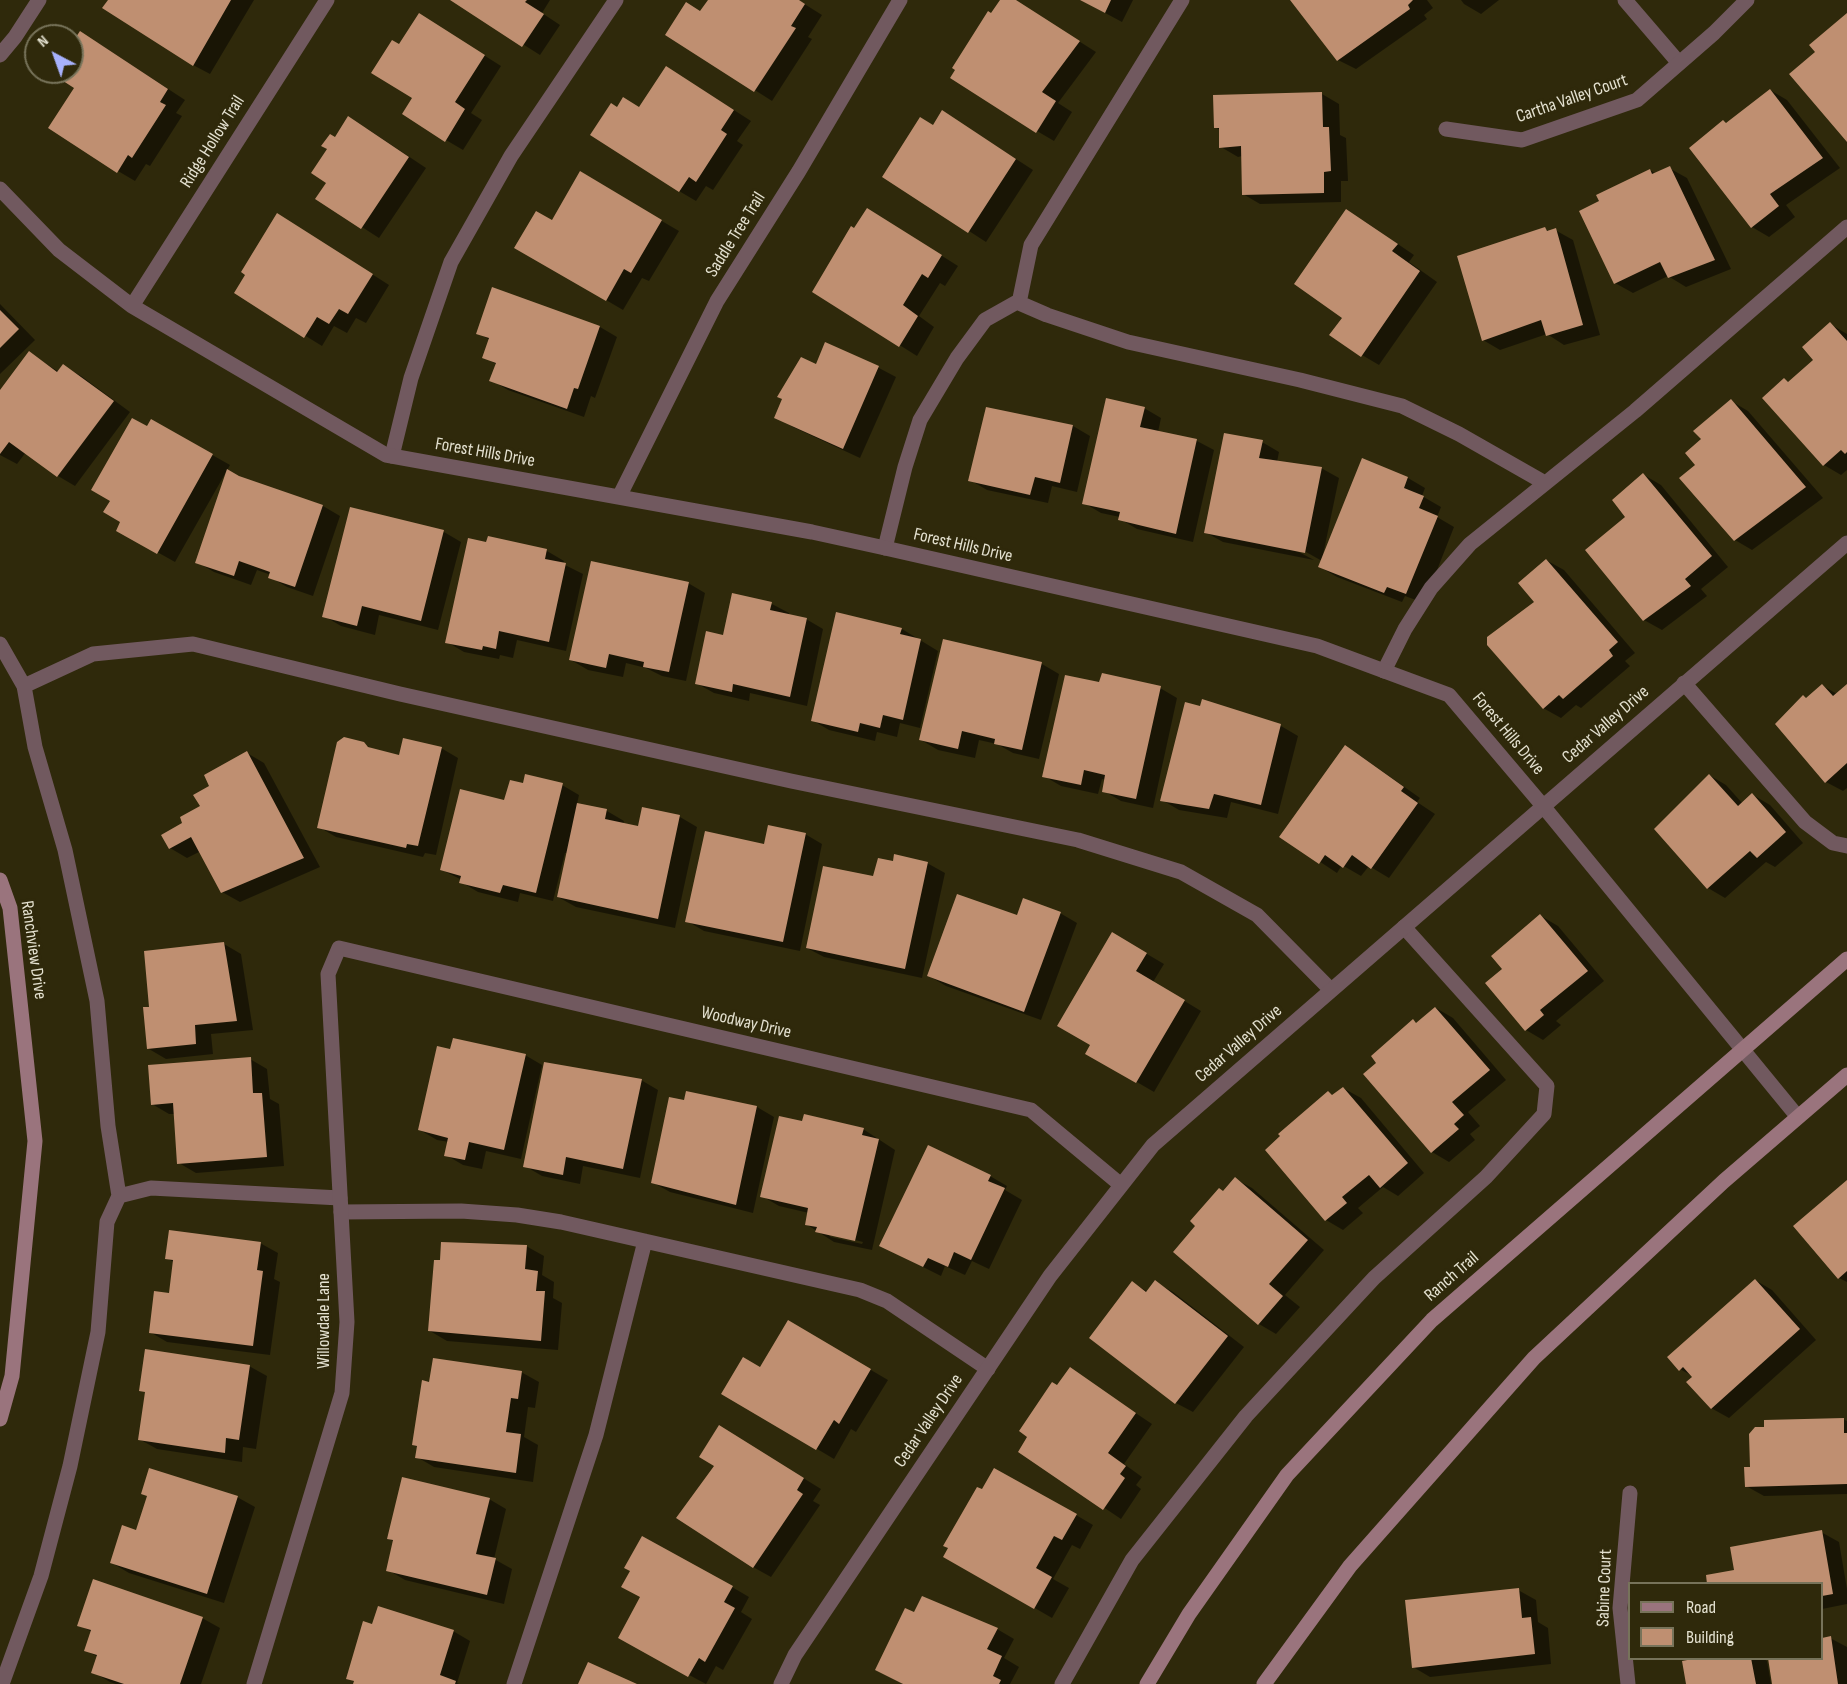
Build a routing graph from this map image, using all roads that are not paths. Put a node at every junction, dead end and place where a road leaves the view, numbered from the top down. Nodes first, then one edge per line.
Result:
1 (39, 0) edge
2 (327, 0) edge
3 (616, 0) edge
4 (900, 0) edge
5 (1182, 0) edge
6 (1625, 0) edge
7 (1747, 0) edge
8 (0, 55) edge
9 (1679, 63) junction
10 (1446, 129) dead end
11 (0, 189) edge
12 (1847, 227) edge
13 (1019, 303) junction
14 (132, 306) junction
15 (392, 456) junction
16 (1545, 483) junction
17 (619, 497) junction
18 (1847, 543) edge
19 (885, 548) junction
20 (0, 644) edge
21 (1384, 671) junction
22 (1684, 683) junction
23 (24, 686) junction
24 (1543, 806) junction
25 (1847, 846) edge
26 (0, 880) edge
27 (1404, 927) junction
28 (339, 948) joint
29 (1847, 959) edge
30 (1331, 990) junction
31 (1743, 1050) junction
32 (1847, 1075) edge
33 (1797, 1116) junction
34 (1121, 1185) junction
35 (119, 1196) junction
36 (341, 1205) junction
37 (645, 1241) junction
38 (988, 1369) junction
39 (0, 1419) edge
40 (1630, 1492) dead end
41 (2, 1684) edge
42 (254, 1684) edge
43 (514, 1684) edge
44 (781, 1684) edge
45 (1062, 1684) edge
46 (1147, 1684) edge
47 (1264, 1684) edge
48 (1628, 1684) edge

1 - 8 street
2 - 14 street, Ridge Hollow Trail
3 - 15 street
4 - 17 street, Saddle Tree Trail
5 - 13 street
6 - 9 street
7 - 9 street, Cartha Valley Court
9 - 10 street, Cartha Valley Court
11 - 14 street, Forest Hills Drive
12 - 16 street
13 - 16 street
13 - 19 street
14 - 15 street, Forest Hills Drive
15 - 17 street, Forest Hills Drive
16 - 21 street
17 - 19 street, Forest Hills Drive
18 - 22 street, Cedar Valley Drive
19 - 21 street, Forest Hills Drive
20 - 23 street
21 - 24 street, Forest Hills Drive
22 - 24 street, Cedar Valley Drive
22 - 25 street
23 - 30 street
23 - 35 street
24 - 27 street, Cedar Valley Drive
24 - 31 street, Forest Hills Drive
26 - 39 main road, Ranchview Drive
27 - 30 street, Cedar Valley Drive
27 - 45 street
28 - 34 street, Woodway Drive
28 - 36 street, Willowdale Lane
29 - 31 main road, Ranch Trail
30 - 34 street, Cedar Valley Drive
31 - 33 street, Forest Hills Drive
31 - 46 main road, Ranch Trail
32 - 33 main road
33 - 47 main road
34 - 38 street, Cedar Valley Drive
35 - 36 street
35 - 41 street
36 - 37 street
36 - 42 street, Willowdale Lane
37 - 38 street
37 - 43 street
38 - 44 street, Cedar Valley Drive
40 - 48 street, Sabine Court

